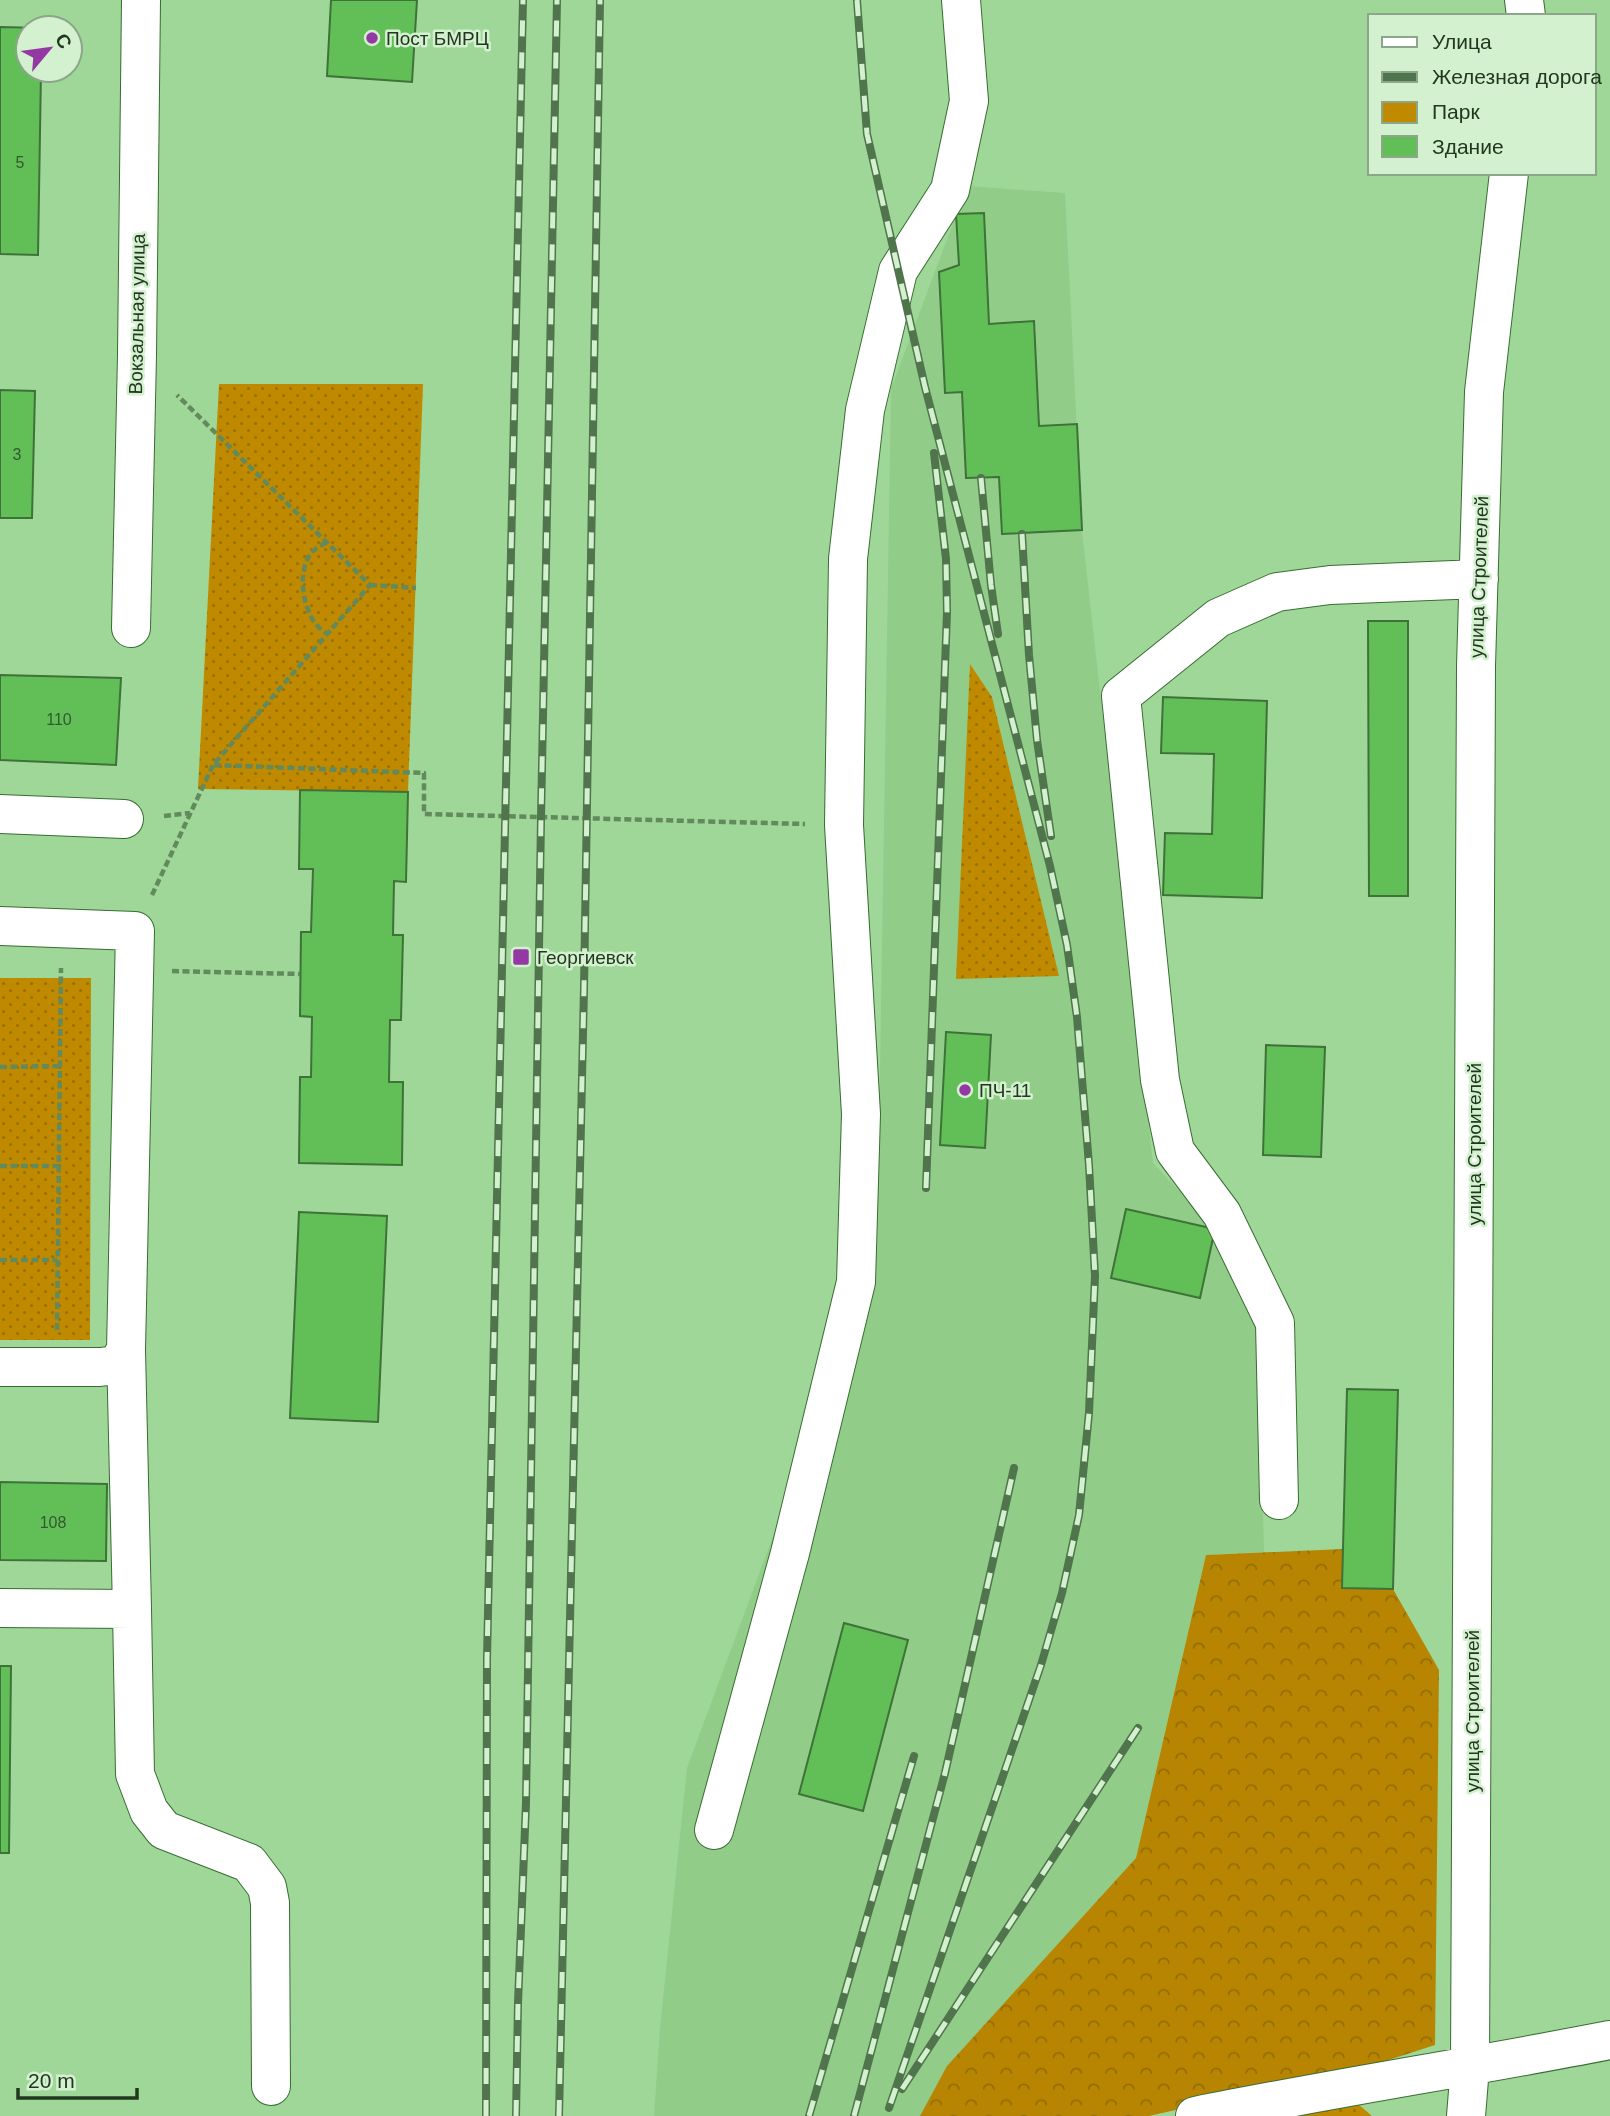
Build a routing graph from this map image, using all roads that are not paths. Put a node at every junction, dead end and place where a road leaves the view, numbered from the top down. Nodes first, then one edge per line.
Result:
1 (141, 0) edge
2 (961, 0) edge
3 (1509, 175) edge
4 (1479, 579) junction
5 (131, 628) dead end
6 (0, 814) edge
7 (124, 819) dead end
8 (0, 926) edge
9 (126, 1350) junction
10 (0, 1367) edge
11 (1279, 1500) dead end
12 (0, 1608) edge
13 (132, 1609) junction
14 (715, 1830) dead end
15 (1610, 2040) edge
16 (1470, 2067) junction
17 (271, 2086) dead end
18 (1195, 2116) edge
19 (1466, 2116) edge

1 - 5 street, Вокзальная улица
2 - 14 street
3 - 4 street, улица Строителей
4 - 11 street
4 - 16 street, улица Строителей
6 - 7 street
8 - 9 street
9 - 10 street
9 - 13 street
12 - 13 street
13 - 17 street
15 - 16 street
16 - 18 street
16 - 19 street, улица Строителей

